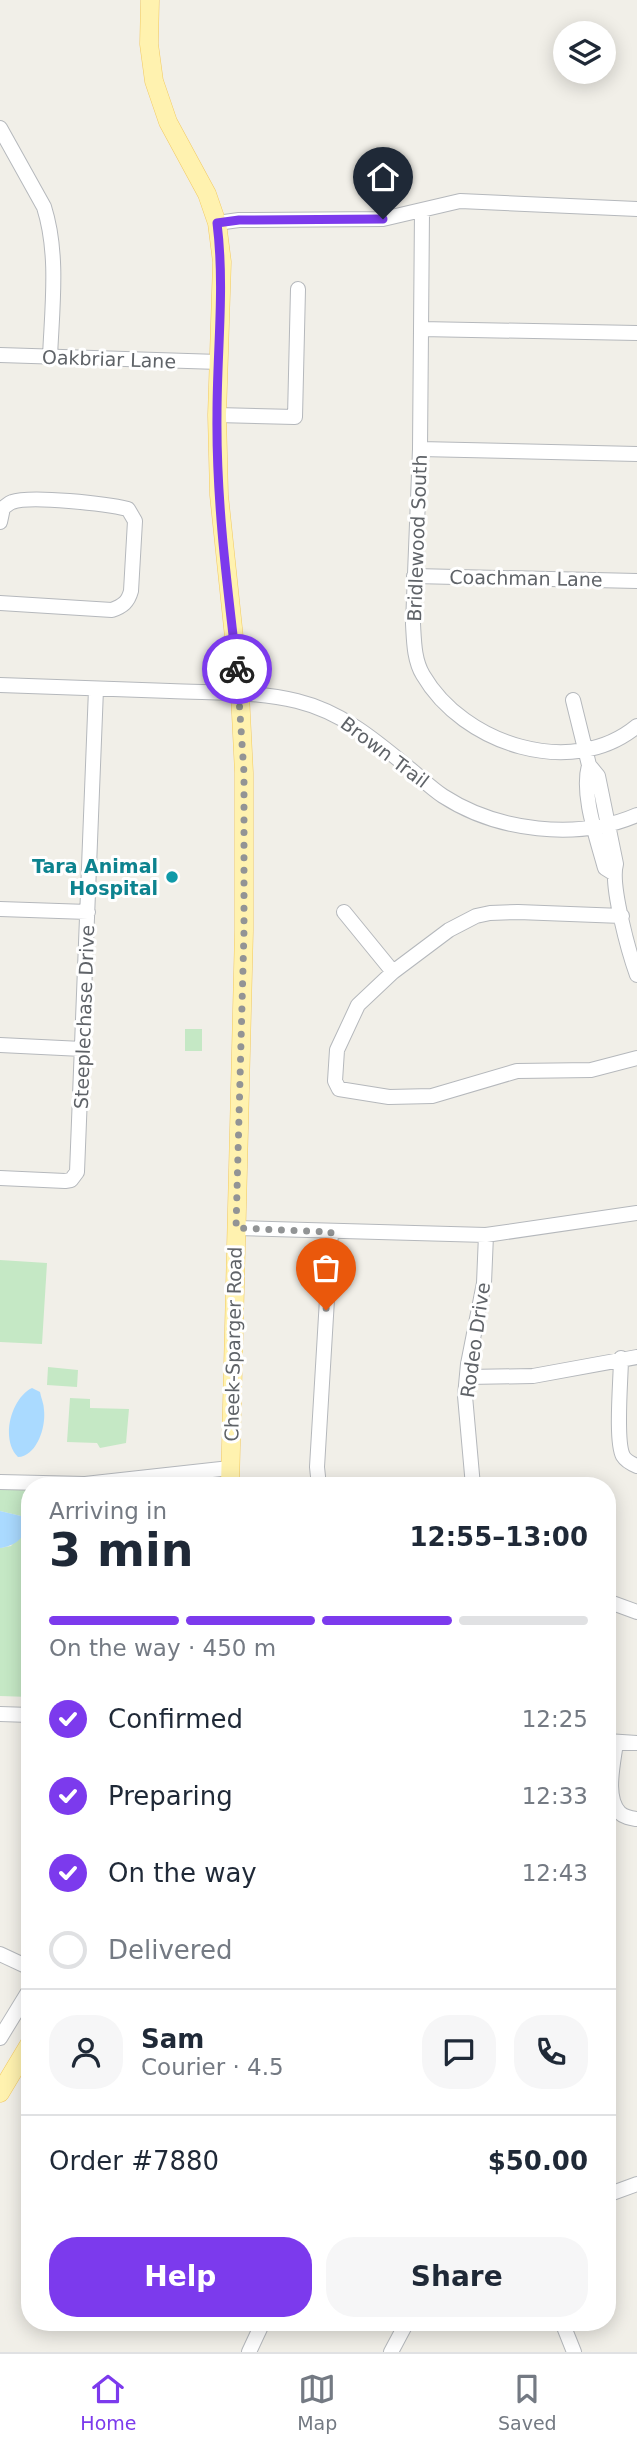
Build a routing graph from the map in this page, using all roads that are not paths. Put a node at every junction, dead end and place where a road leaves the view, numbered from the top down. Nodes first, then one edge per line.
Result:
1 (150, 0) edge
2 (0, 128) edge
3 (637, 209) edge
4 (422, 211) junction
5 (217, 223) junction
6 (298, 289) dead end
7 (421, 329) junction
8 (637, 333) edge
9 (0, 355) edge
10 (50, 357) junction
11 (219, 362) junction
12 (217, 415) junction
13 (420, 449) junction
14 (637, 454) edge
15 (0, 522) edge
16 (414, 576) junction
17 (637, 581) edge
18 (0, 603) edge
19 (0, 685) edge
20 (96, 689) junction
21 (240, 694) junction
22 (573, 701) dead end
23 (637, 726) edge
24 (585, 749) junction
25 (637, 816) edge
26 (601, 826) junction
27 (0, 909) edge
28 (88, 912) junction
29 (344, 912) dead end
30 (622, 916) junction
31 (393, 972) junction
32 (637, 975) edge
33 (0, 1045) edge
34 (82, 1049) junction
35 (637, 1058) edge
36 (0, 1178) edge
37 (637, 1213) edge
38 (236, 1228) junction
39 (331, 1232) junction
40 (486, 1236) junction
41 (637, 1357) edge
42 (621, 1358) junction
43 (467, 1377) junction
44 (637, 1466) edge
45 (230, 1477) edge
46 (318, 1477) edge
47 (472, 1477) edge
48 (0, 1482) edge
49 (21, 1483) edge
50 (616, 1604) edge
51 (637, 1612) edge
52 (0, 1714) edge
53 (21, 1715) edge
54 (616, 1742) edge
55 (637, 1743) edge
56 (616, 1808) edge
57 (636, 1819) edge
58 (0, 1954) edge
59 (21, 1964) edge
60 (21, 2004) edge
61 (0, 2038) edge
62 (21, 2056) edge
63 (2, 2084) edge
64 (637, 2184) edge
65 (616, 2192) edge
66 (259, 2331) edge
67 (402, 2331) edge
68 (566, 2331) edge
69 (249, 2352) edge
70 (391, 2352) edge
71 (574, 2352) edge

1 - 5 main road, Cheek-Sparger Road
2 - 10 street
3 - 4 street
4 - 5 street
4 - 7 street, Bridlewood South
5 - 11 main road, Cheek-Sparger Road
6 - 12 street
7 - 8 street
7 - 13 street, Bridlewood South
9 - 10 street, Oakbriar Lane
10 - 11 street, Oakbriar Lane
11 - 12 main road, Cheek-Sparger Road
12 - 21 main road, Cheek-Sparger Road
13 - 14 street
13 - 16 street, Bridlewood South
15 - 18 street
16 - 17 street, Coachman Lane
16 - 24 street, Bridlewood South
19 - 20 street, Brown Trail
20 - 21 street, Brown Trail
20 - 28 street, Steeplechase Drive
21 - 26 street, Brown Trail
21 - 38 main road, Cheek-Sparger Road
22 - 24 street
23 - 24 street, Bridlewood South
24 - 26 street
25 - 26 street, Brown Trail
26 - 30 street
27 - 28 street
28 - 34 street, Steeplechase Drive
29 - 31 street
30 - 31 street
30 - 32 street
31 - 35 street
33 - 34 street
34 - 36 street, Steeplechase Drive
37 - 40 street
38 - 39 street
38 - 45 main road, Cheek-Sparger Road
39 - 40 street
39 - 46 street
40 - 43 street, Rodeo Drive
41 - 42 street
42 - 43 street
42 - 44 street
43 - 47 street, Rodeo Drive
48 - 49 street
50 - 51 street
52 - 53 street
54 - 55 street
56 - 57 street
58 - 59 street
60 - 61 street
62 - 63 main road
64 - 65 street
66 - 69 street
67 - 70 street
68 - 71 street

